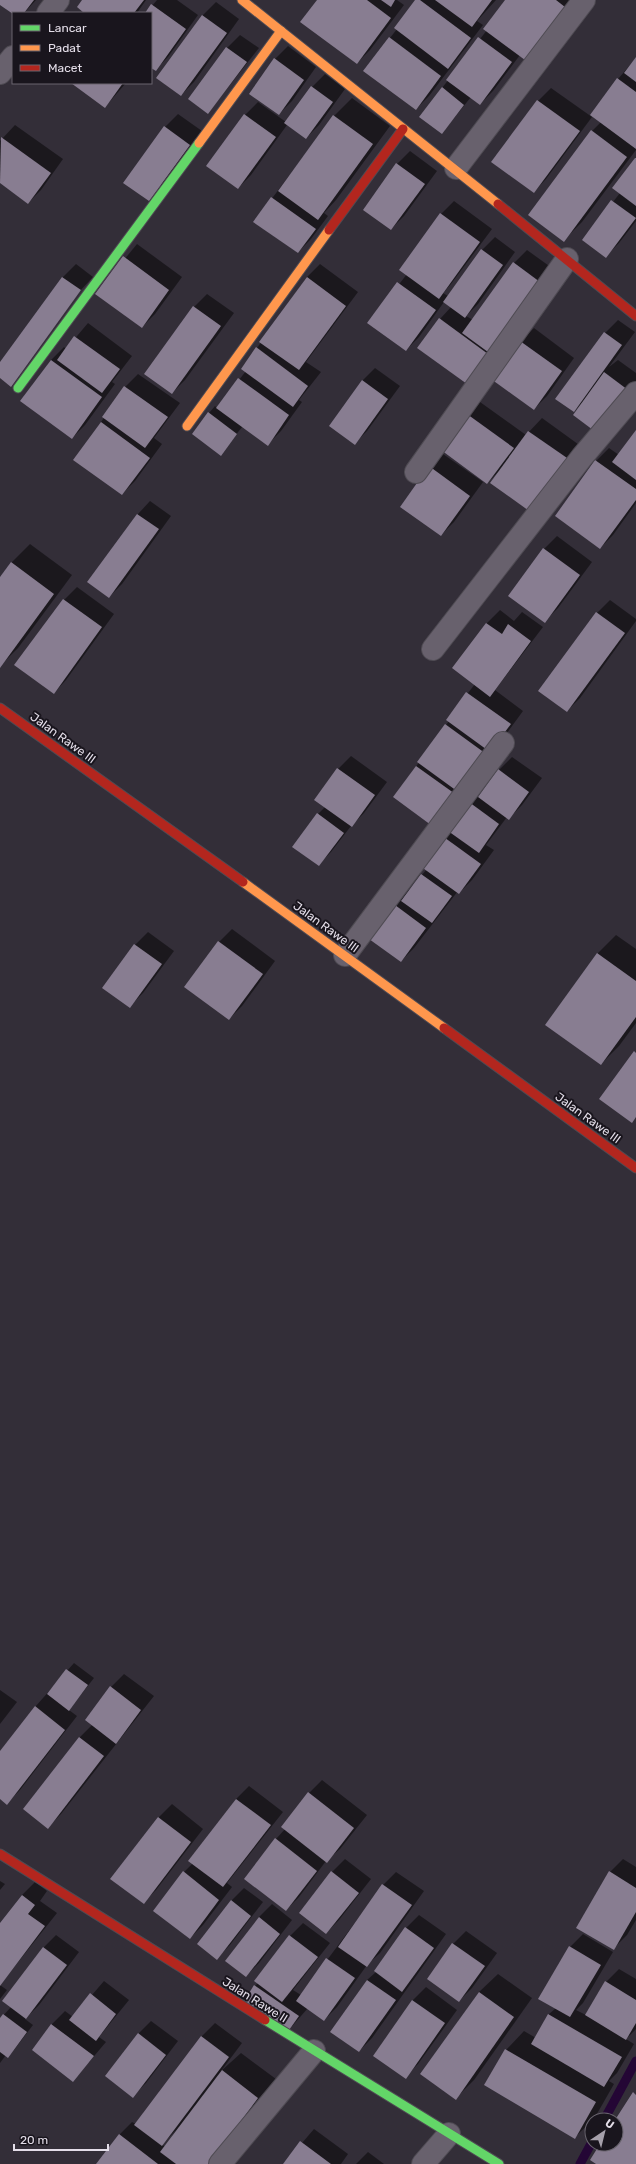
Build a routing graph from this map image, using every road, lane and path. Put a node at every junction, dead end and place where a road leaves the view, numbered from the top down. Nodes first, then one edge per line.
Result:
1 (58, 0) edge
2 (242, 0) edge
3 (584, 0) edge
4 (49, 12) edge
5 (281, 31) junction
6 (12, 58) edge
7 (0, 73) edge
8 (403, 128) junction
9 (456, 168) junction
10 (567, 259) junction
11 (636, 316) edge
12 (18, 388) dead end
13 (636, 394) edge
14 (187, 426) dead end
15 (416, 472) dead end
16 (433, 649) dead end
17 (0, 708) edge
18 (503, 742) dead end
19 (345, 955) junction
20 (636, 1168) edge
21 (0, 1854) edge
22 (314, 2052) junction
23 (449, 2134) junction
24 (220, 2164) edge
25 (423, 2164) edge
26 (499, 2164) edge

1 - 4 street
2 - 5 street
3 - 9 street
5 - 8 street
5 - 12 street
6 - 7 street
8 - 9 street
8 - 14 street
9 - 10 street
10 - 11 street
10 - 15 street
13 - 16 street
17 - 19 street, Jalan Rawe III
18 - 19 street
19 - 20 street, Jalan Rawe III
21 - 22 street, Jalan Rawe II
22 - 23 street, Jalan Rawe II
22 - 24 street
23 - 25 street
23 - 26 street, Jalan Rawe II

